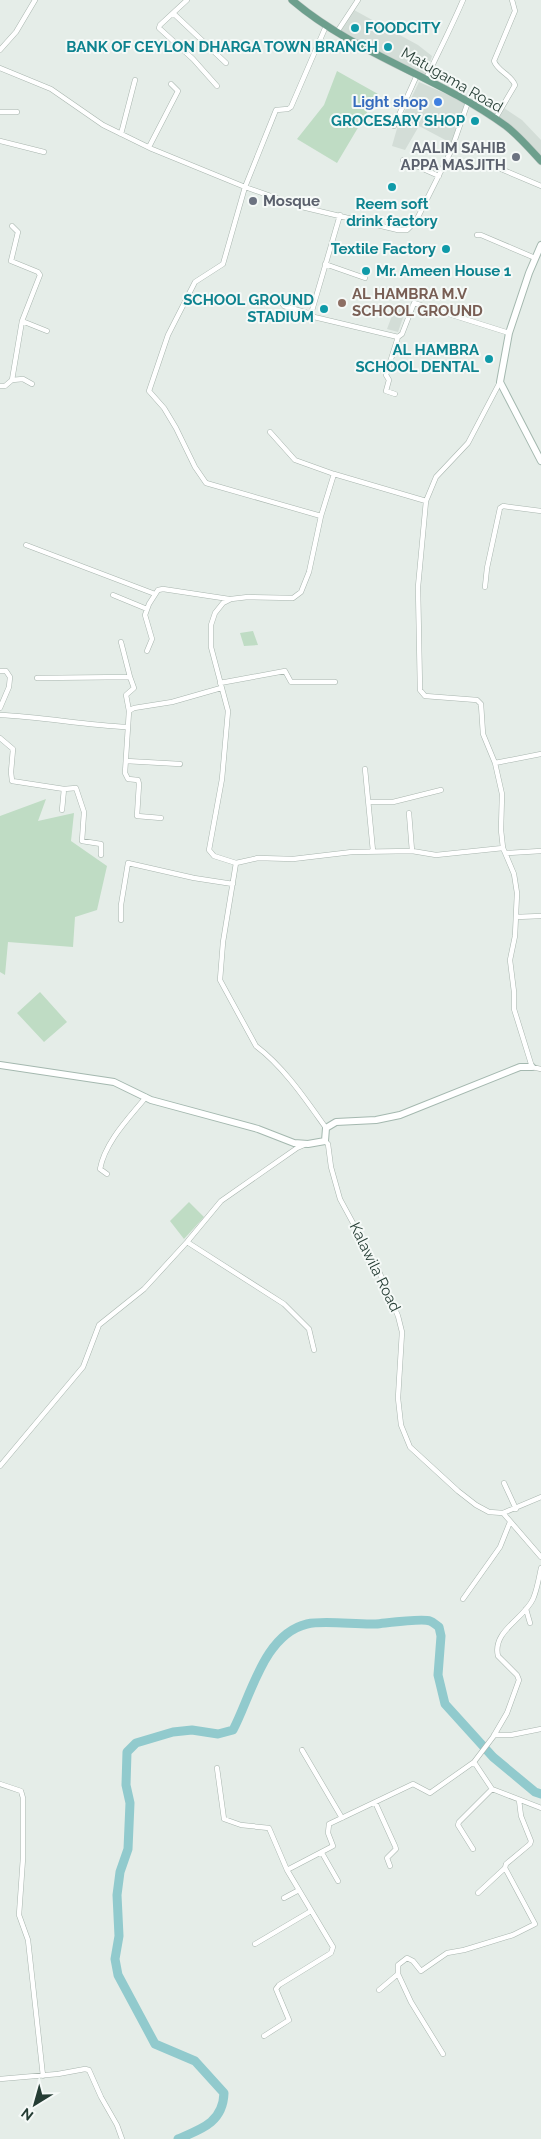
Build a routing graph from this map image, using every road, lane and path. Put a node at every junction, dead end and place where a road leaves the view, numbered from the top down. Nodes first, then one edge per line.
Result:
1 (35, 0) edge
2 (186, 0) edge
3 (292, 0) edge
4 (358, 0) edge
5 (463, 0) edge
6 (512, 0) edge
7 (173, 13) junction
8 (326, 26) junction
9 (337, 32) junction
10 (0, 50) edge
11 (226, 63) dead end
12 (0, 68) edge
13 (417, 75) junction
14 (426, 79) junction
15 (135, 80) dead end
16 (171, 84) dead end
17 (217, 86) dead end
18 (468, 102) junction
19 (0, 112) edge
20 (17, 112) dead end
21 (495, 119) junction
22 (383, 121) dead end
23 (121, 134) junction
24 (0, 141) edge
25 (149, 147) junction
26 (44, 152) dead end
27 (403, 160) dead end
28 (541, 161) edge
29 (501, 169) dead end
30 (438, 176) junction
31 (541, 186) edge
32 (245, 187) junction
33 (340, 215) junction
34 (12, 226) dead end
35 (477, 235) dead end
36 (541, 245) edge
37 (535, 258) junction
38 (325, 264) junction
39 (366, 278) dead end
40 (279, 299) dead end
41 (311, 314) junction
42 (22, 321) junction
43 (47, 331) dead end
44 (510, 333) junction
45 (398, 337) junction
46 (12, 380) junction
47 (500, 382) junction
48 (32, 384) dead end
49 (0, 386) edge
50 (395, 394) dead end
51 (270, 432) dead end
52 (541, 461) edge
53 (334, 474) junction
54 (426, 501) junction
55 (541, 511) edge
56 (320, 516) junction
57 (26, 546) dead end
58 (485, 587) dead end
59 (155, 594) junction
60 (113, 595) dead end
61 (231, 599) junction
62 (147, 609) junction
63 (121, 642) dead end
64 (146, 651) dead end
65 (0, 671) edge
66 (130, 677) junction
67 (37, 678) dead end
68 (335, 682) dead end
69 (220, 686) junction
70 (0, 708) edge
71 (129, 711) junction
72 (0, 715) edge
73 (127, 727) junction
74 (0, 738) edge
75 (541, 754) edge
76 (126, 761) junction
77 (495, 763) junction
78 (180, 764) dead end
79 (365, 768) dead end
80 (64, 789) junction
81 (441, 790) dead end
82 (369, 802) junction
83 (62, 810) dead end
84 (409, 813) dead end
85 (161, 818) dead end
86 (503, 848) junction
87 (373, 851) junction
88 (541, 851) edge
89 (412, 852) junction
90 (506, 854) junction
91 (101, 855) dead end
92 (236, 863) junction
93 (233, 884) junction
94 (541, 916) edge
95 (516, 917) junction
96 (121, 920) dead end
97 (0, 1065) edge
98 (532, 1067) junction
99 (541, 1070) edge
100 (146, 1097) junction
101 (326, 1128) junction
102 (326, 1141) junction
103 (308, 1144) junction
104 (107, 1174) dead end
105 (187, 1242) junction
106 (314, 1350) dead end
107 (0, 1466) edge
108 (504, 1483) dead end
109 (541, 1497) edge
110 (516, 1509) junction
111 (503, 1514) junction
112 (510, 1522) junction
113 (541, 1557) edge
114 (541, 1568) edge
115 (463, 1599) dead end
116 (526, 1609) junction
117 (530, 1623) dead end
118 (541, 1729) edge
119 (494, 1736) junction
120 (302, 1750) dead end
121 (475, 1760) junction
122 (217, 1768) dead end
123 (0, 1784) edge
124 (492, 1789) junction
125 (519, 1800) junction
126 (375, 1802) junction
127 (541, 1808) edge
128 (342, 1818) junction
129 (473, 1849) dead end
130 (322, 1853) junction
131 (390, 1866) dead end
132 (505, 1868) junction
133 (287, 1870) junction
134 (338, 1881) dead end
135 (299, 1890) junction
136 (478, 1893) dead end
137 (284, 1898) dead end
138 (311, 1911) junction
139 (538, 1923) edge
140 (255, 1944) dead end
141 (398, 1974) junction
142 (378, 1990) dead end
143 (264, 2036) dead end
144 (443, 2054) dead end
145 (43, 2076) junction
146 (0, 2079) edge
147 (122, 2139) edge

1 - 10 street
2 - 7 street
3 - 8 main road, Matugama Road
4 - 9 street
5 - 14 street
6 - 21 street
7 - 11 street
7 - 17 street
8 - 9 main road, Matugama Road
8 - 32 street
9 - 13 main road, Matugama Road
12 - 23 street
13 - 14 main road, Matugama Road
13 - 22 street
14 - 18 main road, Matugama Road
15 - 23 street
16 - 25 street
18 - 21 main road, Matugama Road
18 - 30 street
19 - 20 street
21 - 28 main road, Matugama Road
23 - 25 street
24 - 26 street
25 - 32 street
27 - 30 street
29 - 31 street
30 - 33 street
32 - 33 street
32 - 56 street
33 - 38 street
34 - 42 street
35 - 37 street
36 - 37 street
37 - 44 street
38 - 39 street
38 - 41 street
40 - 41 street
41 - 45 street
42 - 43 street
42 - 46 street
44 - 45 street
44 - 47 street
45 - 50 street
46 - 48 street
46 - 49 street
47 - 52 street
47 - 54 street
51 - 53 street
53 - 54 street
53 - 56 street
54 - 77 street
55 - 58 street
56 - 61 street
57 - 59 street
59 - 61 street
59 - 62 street
60 - 62 street
61 - 69 street
62 - 64 street
63 - 66 street
65 - 70 street
66 - 67 street
66 - 71 street
68 - 69 street
69 - 71 street
69 - 92 street
71 - 73 street
72 - 73 street
73 - 76 street
74 - 80 street
75 - 77 street
76 - 78 street
76 - 85 street
77 - 86 street
79 - 82 street
80 - 83 street
80 - 91 street
81 - 82 street
82 - 87 street
84 - 89 street
86 - 89 street
86 - 90 street
87 - 89 street
87 - 92 street
88 - 90 street
90 - 95 street
92 - 93 street
93 - 96 street
93 - 101 street
94 - 95 street
95 - 98 street
97 - 100 street
98 - 99 street
98 - 101 street
100 - 103 street
100 - 104 street
101 - 102 street
102 - 103 street
102 - 111 street, Kalawila Road
103 - 105 street
105 - 106 street
105 - 107 street
108 - 110 street
109 - 110 street
110 - 111 street
111 - 112 street
112 - 113 street
112 - 115 street
114 - 116 street
116 - 117 street
116 - 119 street
118 - 119 street
119 - 121 street
120 - 128 street
121 - 124 street
121 - 126 street
122 - 133 street
123 - 145 street
124 - 125 street
124 - 129 street
125 - 127 street
125 - 132 street
126 - 128 street
126 - 131 street
128 - 130 street
130 - 133 street
130 - 134 street
132 - 136 street
132 - 139 street
133 - 135 street
135 - 137 street
135 - 138 street
138 - 140 street
138 - 143 street
139 - 141 street
141 - 142 street
141 - 144 street
145 - 146 street
145 - 147 street

